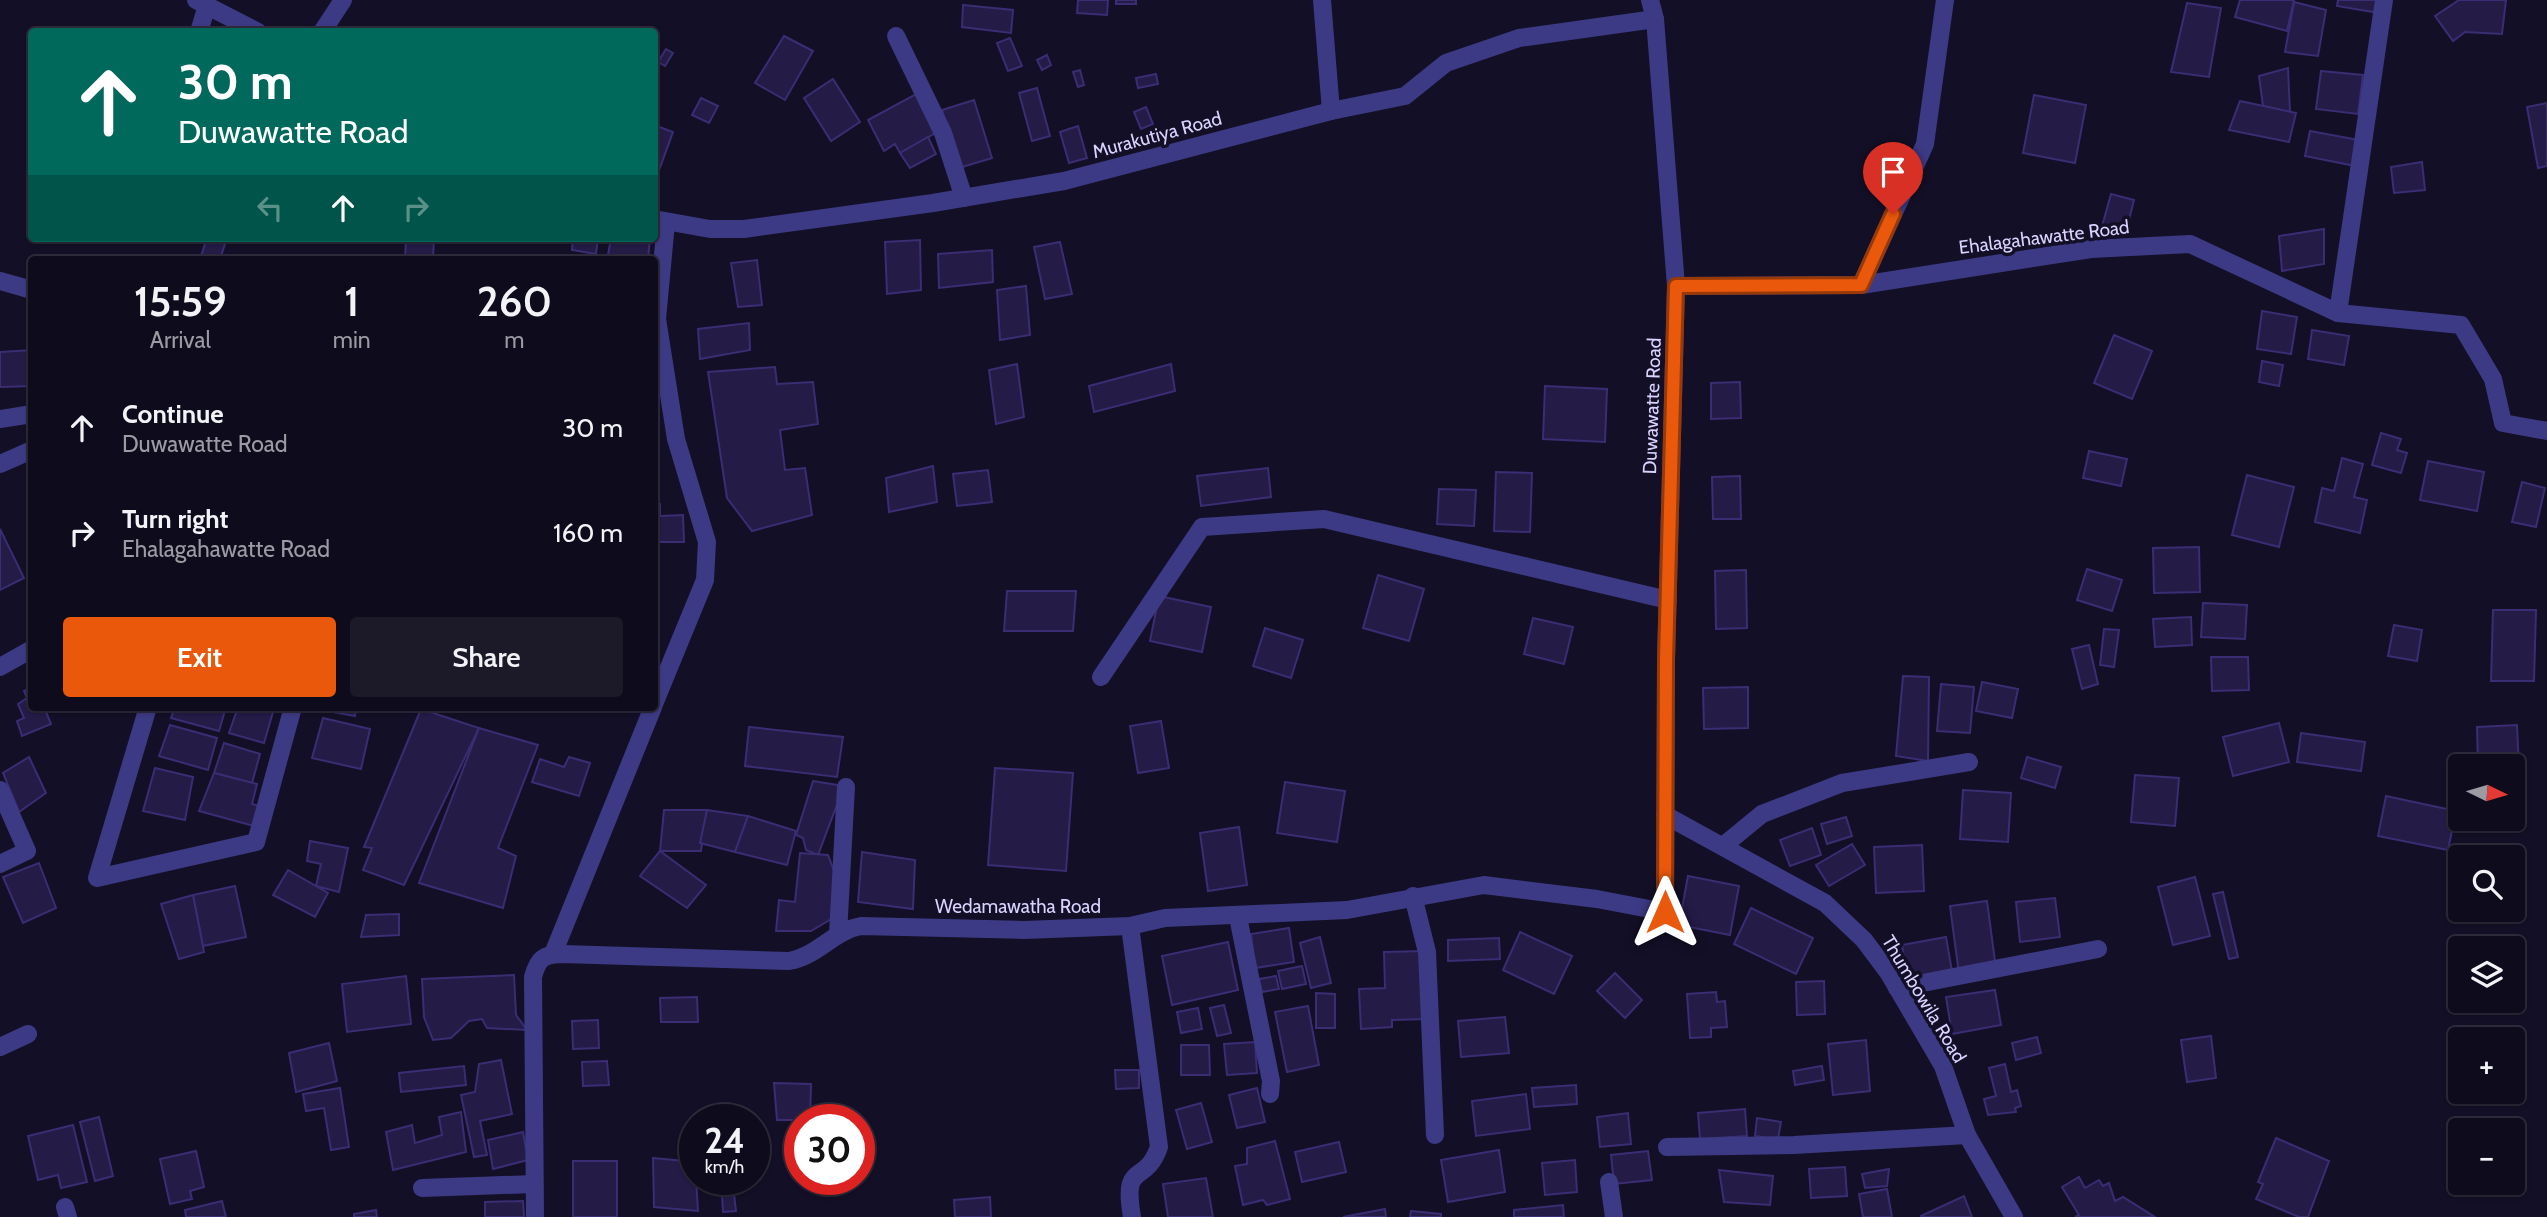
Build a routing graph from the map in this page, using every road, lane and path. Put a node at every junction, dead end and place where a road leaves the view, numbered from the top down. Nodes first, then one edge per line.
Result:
1 (343, 0) edge
2 (1322, 0) edge
3 (1650, 0) edge
4 (1945, 0) edge
5 (2384, 0) edge
6 (202, 3) edge
7 (1655, 19) junction
8 (199, 28) edge
9 (250, 28) edge
10 (325, 28) edge
11 (896, 36) dead end
12 (1331, 111) junction
13 (964, 198) junction
14 (660, 221) edge
15 (0, 281) edge
16 (1861, 285) junction
17 (658, 286) edge
18 (1676, 286) junction
19 (28, 289) edge
20 (2338, 313) junction
21 (658, 325) edge
22 (28, 415) edge
23 (0, 419) edge
24 (2547, 431) edge
25 (28, 452) edge
26 (0, 464) edge
27 (1668, 600) junction
28 (28, 651) edge
29 (0, 667) edge
30 (1101, 677) dead end
31 (658, 695) edge
32 (147, 711) edge
33 (292, 711) edge
34 (652, 711) edge
35 (1969, 762) dead end
36 (846, 787) dead end
37 (0, 790) edge
38 (1665, 815) junction
39 (1723, 846) junction
40 (0, 864) edge
41 (1413, 896) junction
42 (1238, 917) junction
43 (1130, 926) junction
44 (838, 934) junction
45 (2098, 949) dead end
46 (553, 954) junction
47 (1897, 988) junction
48 (29, 1034) dead end
49 (0, 1047) edge
50 (1270, 1094) dead end
51 (1435, 1135) dead end
52 (1967, 1135) junction
53 (1667, 1147) dead end
54 (1609, 1182) dead end
55 (534, 1184) junction
56 (422, 1188) dead end
57 (535, 1217) edge
58 (1132, 1217) edge
59 (1614, 1217) edge
60 (2014, 1217) edge

1 - 10 street
2 - 12 street
3 - 7 street, Duwawatte Road
4 - 16 street
5 - 20 street
6 - 8 street
6 - 9 street
7 - 12 street, Murakutiya Road
7 - 18 street, Duwawatte Road
11 - 13 street
12 - 13 street, Murakutiya Road
13 - 14 street, Murakutiya Road
14 - 17 street
15 - 19 street
16 - 18 street, Ehalagahawatte Road
16 - 20 street, Ehalagahawatte Road
18 - 27 street, Duwawatte Road
20 - 24 street, Ehalagahawatte Road
21 - 31 street
22 - 23 street
25 - 26 street
27 - 30 street
27 - 38 street, Duwawatte Road
28 - 29 street
32 - 33 street
34 - 46 street
35 - 39 street
36 - 44 street
37 - 40 street
38 - 39 street, Thumbowila Road
38 - 41 street, Wedamawatha Road
39 - 47 street, Thumbowila Road
41 - 42 street, Wedamawatha Road
41 - 51 street
42 - 43 street, Wedamawatha Road
42 - 50 street
43 - 44 street, Wedamawatha Road
43 - 58 street
44 - 46 street, Wedamawatha Road
45 - 47 street
46 - 55 street
47 - 52 street, Thumbowila Road
48 - 49 street
52 - 53 street
52 - 60 street, Thumbowila Road
54 - 59 street
55 - 56 street
55 - 57 street

